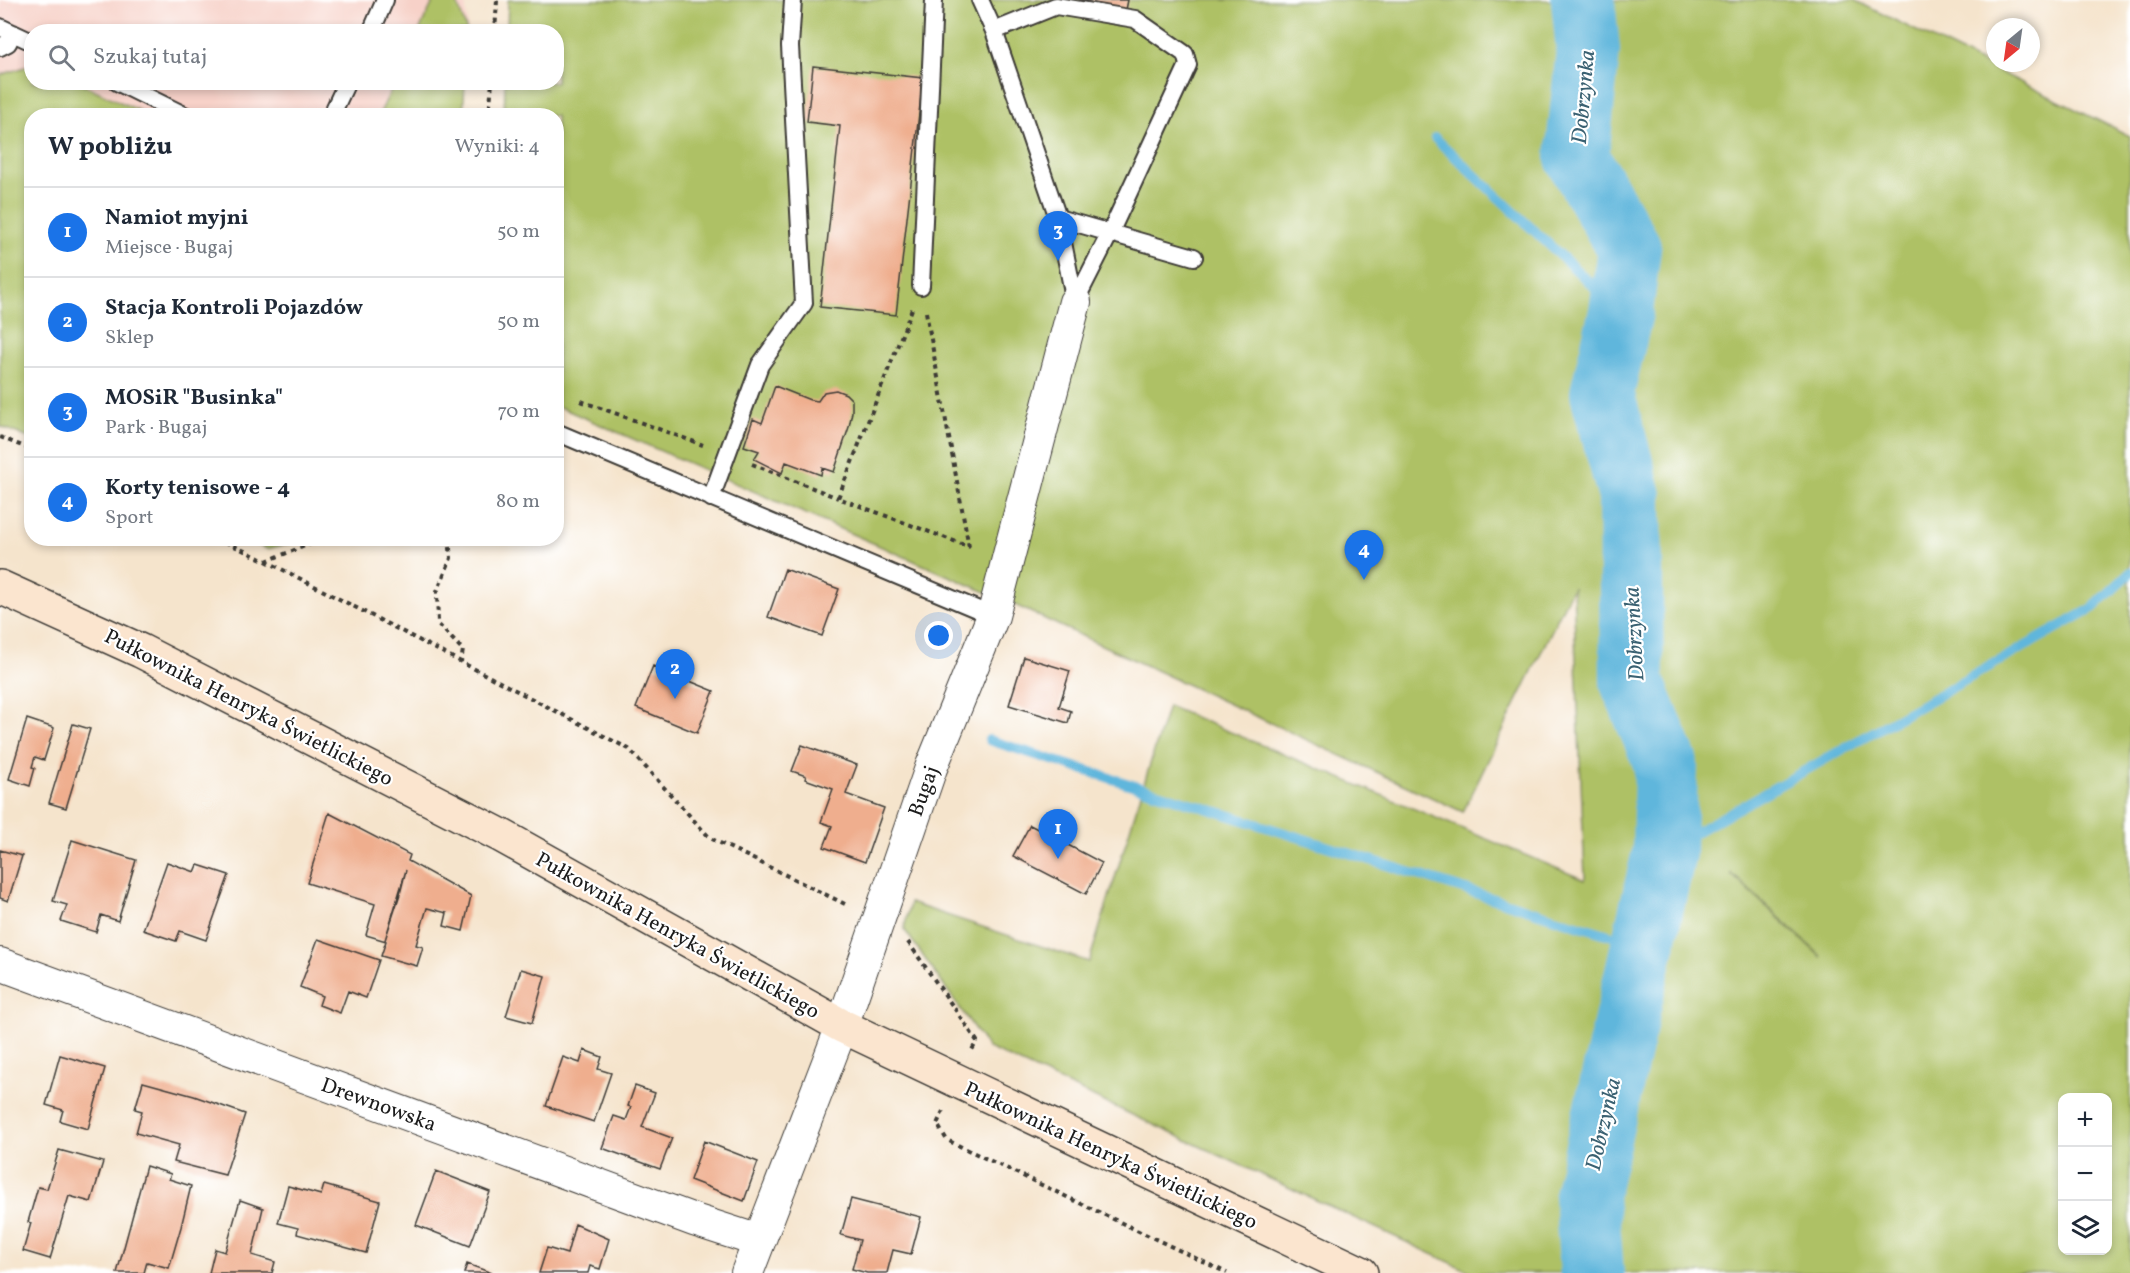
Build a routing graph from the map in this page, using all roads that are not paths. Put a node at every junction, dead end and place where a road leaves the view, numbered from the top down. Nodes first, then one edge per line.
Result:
1 (385, 0) edge
2 (793, 0) edge
3 (934, 0) edge
4 (980, 0) edge
5 (374, 24) edge
6 (6, 30) edge
7 (994, 31) junction
8 (24, 38) edge
9 (0, 47) edge
10 (133, 90) edge
11 (343, 90) edge
12 (170, 108) edge
13 (335, 108) edge
14 (1058, 218) junction
15 (1110, 233) junction
16 (1194, 257) dead end
17 (921, 285) road end
18 (1075, 302) junction
19 (564, 435) edge
20 (711, 498) junction
21 (0, 587) edge
22 (993, 616) junction
23 (0, 964) edge
24 (842, 1026) junction
25 (759, 1241) junction
26 (747, 1273) edge
27 (1361, 1273) edge

1 - 5 lane
2 - 20 lane
3 - 17 lane
4 - 7 lane
6 - 8 lane
6 - 9 lane
7 - 14 lane
7 - 15 lane
10 - 12 lane
11 - 13 lane
14 - 15 lane
14 - 18 lane
15 - 16 lane
15 - 18 lane
18 - 22 street, Bugaj
19 - 20 lane
20 - 22 lane
21 - 24 street, Pułkownika Henryka Świetlickiego
22 - 24 street, Bugaj
23 - 25 street, Drewnowska
24 - 25 street, Bugaj
24 - 27 street, Pułkownika Henryka Świetlickiego
25 - 26 street, Bugaj

